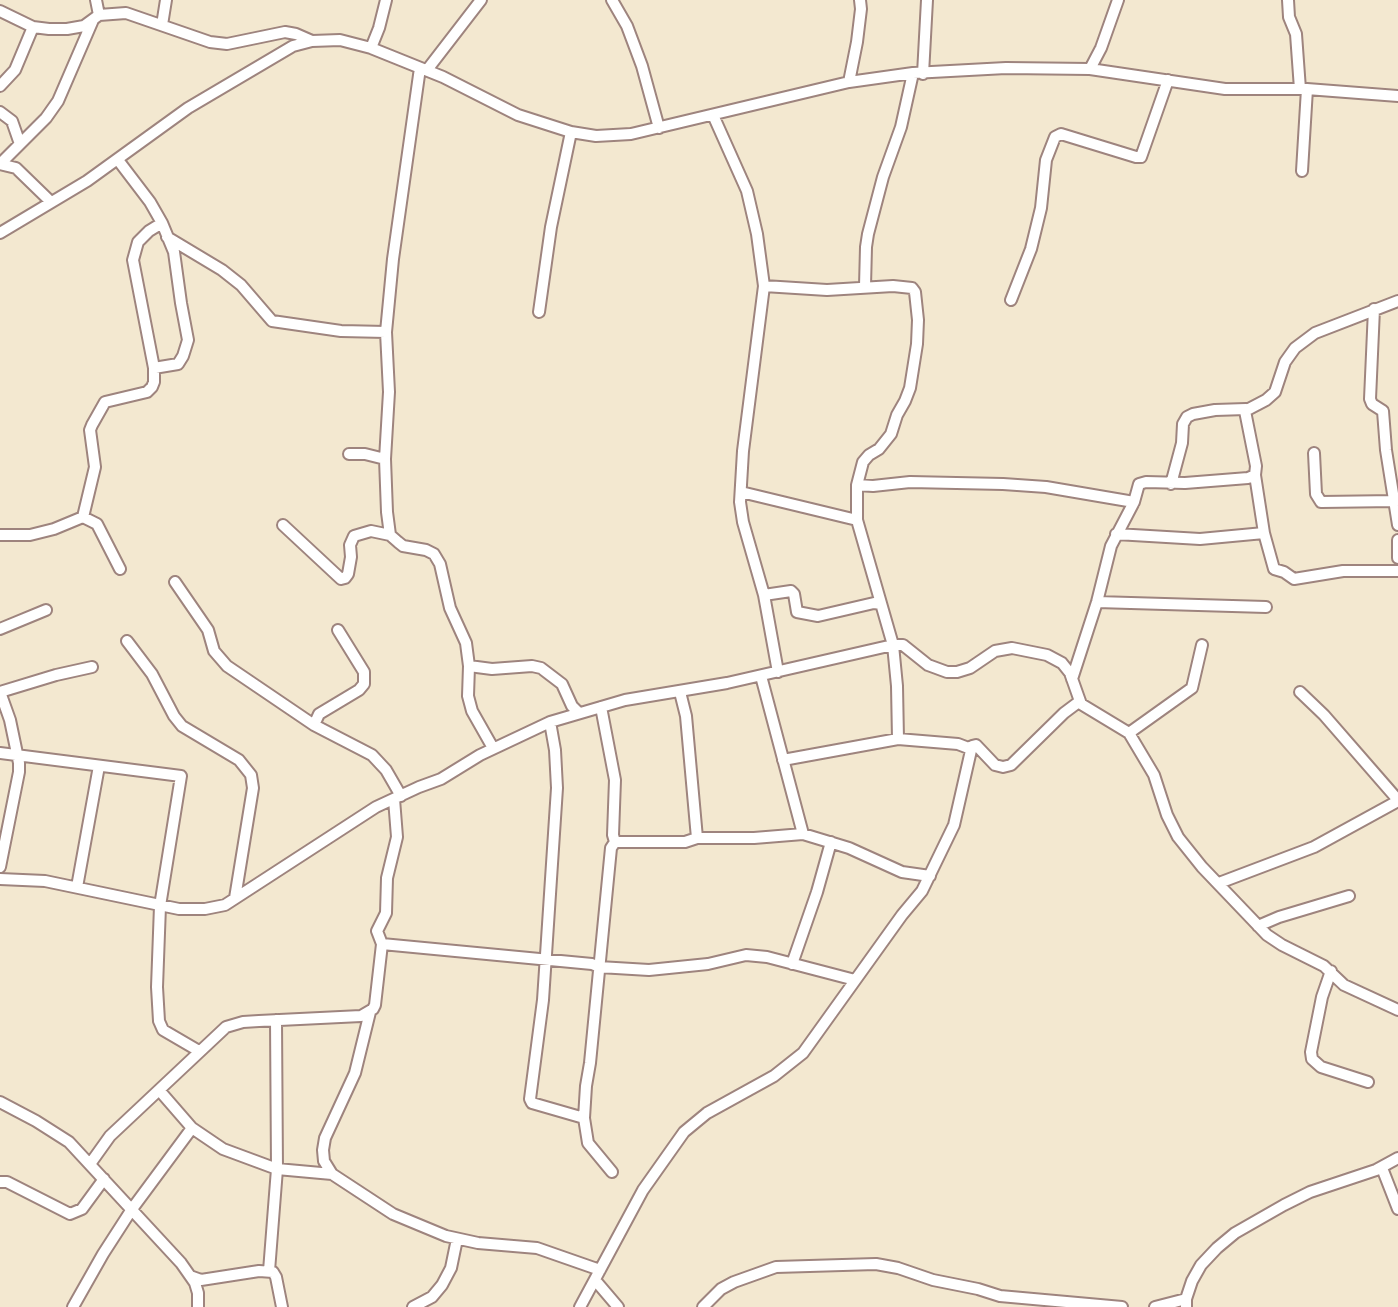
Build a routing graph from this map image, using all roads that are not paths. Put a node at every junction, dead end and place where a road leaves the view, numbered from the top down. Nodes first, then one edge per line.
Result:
1 (96, 0) edge
2 (166, 0) edge
3 (386, 0) edge
4 (481, 0) edge
5 (612, 0) edge
6 (860, 0) edge
7 (927, 0) edge
8 (1118, 0) edge
9 (1288, 0) edge
10 (0, 11) edge
11 (96, 18) junction
12 (162, 25) junction
13 (33, 27) junction
14 (312, 41) junction
15 (371, 48) junction
16 (423, 69) junction
17 (1090, 69) junction
18 (918, 73) junction
19 (1168, 80) junction
20 (849, 82) junction
21 (0, 86) edge
22 (1304, 89) junction
23 (1398, 96) edge
24 (0, 112) edge
25 (713, 115) junction
26 (659, 128) junction
27 (571, 132) junction
28 (20, 144) junction
29 (118, 160) junction
30 (0, 164) edge
31 (1302, 171) dead end
32 (51, 202) junction
33 (162, 223) junction
34 (0, 233) edge
35 (167, 237) junction
36 (765, 286) junction
37 (865, 286) junction
38 (1011, 300) dead end
39 (1398, 301) edge
40 (1374, 309) junction
41 (539, 312) dead end
42 (386, 332) junction
43 (154, 368) junction
44 (1246, 410) junction
45 (1314, 453) dead end
46 (349, 454) dead end
47 (385, 459) junction
48 (1255, 475) junction
49 (1171, 484) junction
50 (856, 485) junction
51 (741, 492) junction
52 (1134, 502) junction
53 (1396, 504) edge
54 (83, 517) junction
55 (857, 520) junction
56 (283, 525) dead end
57 (1398, 525) edge
58 (1264, 533) junction
59 (1116, 534) junction
60 (0, 535) edge
61 (390, 535) junction
62 (1398, 540) edge
63 (1398, 558) edge
64 (120, 569) dead end
65 (1398, 571) edge
66 (175, 582) dead end
67 (764, 595) junction
68 (1097, 602) junction
69 (881, 604) junction
70 (1266, 608) dead end
71 (46, 610) dead end
72 (0, 629) edge
73 (338, 630) dead end
74 (127, 640) dead end
75 (893, 645) junction
76 (1202, 645) dead end
77 (469, 666) junction
78 (92, 668) dead end
79 (778, 672) junction
80 (761, 675) junction
81 (1072, 679) junction
82 (0, 692) edge
83 (680, 692) junction
84 (1300, 692) dead end
85 (1080, 701) junction
86 (601, 707) junction
87 (579, 713) junction
88 (550, 722) junction
89 (314, 725) junction
90 (1129, 733) junction
91 (897, 739) junction
92 (493, 748) junction
93 (971, 748) junction
94 (0, 753) edge
95 (17, 755) junction
96 (783, 760) junction
97 (99, 766) junction
98 (398, 797) junction
99 (1398, 800) edge
100 (802, 834) junction
101 (697, 838) junction
102 (615, 842) junction
103 (831, 842) junction
104 (0, 867) edge
105 (930, 876) junction
106 (0, 879) edge
107 (1219, 883) junction
108 (76, 887) junction
109 (1349, 896) dead end
110 (235, 898) junction
111 (160, 906) junction
112 (1258, 926) junction
113 (382, 944) junction
114 (546, 962) junction
115 (792, 964) junction
116 (599, 967) junction
117 (1331, 971) junction
118 (855, 980) junction
119 (1398, 1010) edge
120 (370, 1012) junction
121 (276, 1020) junction
122 (199, 1051) junction
123 (1368, 1082) dead end
124 (159, 1090) junction
125 (0, 1102) edge
126 (584, 1118) junction
127 (192, 1128) junction
128 (1398, 1158) edge
129 (90, 1164) junction
130 (1382, 1168) junction
131 (277, 1169) junction
132 (612, 1172) dead end
133 (332, 1174) junction
134 (104, 1179) junction
135 (0, 1182) edge
136 (132, 1209) junction
137 (1398, 1209) edge
138 (457, 1239) junction
139 (269, 1270) junction
140 (597, 1275) junction
141 (190, 1276) junction
142 (998, 1301) edge
143 (1186, 1303) edge
144 (73, 1307) edge
145 (198, 1307) edge
146 (282, 1307) edge
147 (413, 1307) edge
148 (580, 1307) edge
149 (618, 1307) edge
150 (703, 1307) edge
151 (1122, 1307) edge
152 (1155, 1307) edge

1 - 11 street
2 - 12 street
3 - 15 street
4 - 16 street
5 - 26 street
6 - 20 street
7 - 18 street
8 - 17 street
9 - 22 street
10 - 13 street
11 - 12 street
11 - 13 street
11 - 28 street
12 - 14 street
13 - 21 street
14 - 15 street
14 - 29 street
15 - 16 street
16 - 27 street
16 - 42 street
17 - 18 street
17 - 19 street
18 - 20 street
18 - 37 street
19 - 22 street
19 - 38 street
20 - 25 street
22 - 23 street
22 - 31 street
24 - 28 street
25 - 26 street
25 - 36 street
26 - 27 street
27 - 41 street
28 - 30 street
29 - 32 street
29 - 33 street
30 - 32 street
32 - 34 street
33 - 35 street
33 - 43 street
35 - 42 street
35 - 43 street
36 - 37 street
36 - 51 street
37 - 50 street
39 - 40 street
40 - 44 street
40 - 53 street
42 - 47 street
43 - 54 street
44 - 48 street
44 - 49 street
45 - 53 street
46 - 47 street
47 - 61 street
48 - 49 street
48 - 58 street
49 - 52 street
50 - 52 street
50 - 55 street
51 - 55 street
51 - 67 street
52 - 59 street
53 - 57 street
54 - 60 street
54 - 64 street
55 - 69 street
56 - 61 street
58 - 59 street
58 - 65 street
59 - 68 street
61 - 77 street
62 - 63 street
66 - 89 street
67 - 69 street
67 - 79 street
68 - 70 street
68 - 81 street
69 - 75 street
71 - 72 street
73 - 89 street
74 - 110 street
75 - 79 street
75 - 81 street
75 - 91 street
76 - 90 street
77 - 87 street
77 - 92 street
78 - 82 street
79 - 80 street
80 - 83 street
80 - 96 street
81 - 85 street
82 - 95 street
83 - 86 street
83 - 101 street
84 - 99 street
85 - 90 street
85 - 93 street
86 - 87 street
86 - 102 street
87 - 88 street
88 - 92 street
88 - 114 street
89 - 98 street
90 - 107 street
91 - 93 street
91 - 96 street
92 - 98 street
93 - 105 street
94 - 95 street
95 - 97 street
95 - 104 street
96 - 100 street
97 - 108 street
97 - 111 street
98 - 110 street
98 - 113 street
99 - 107 street
100 - 101 street
100 - 103 street
101 - 102 street
102 - 116 street
103 - 105 street
103 - 115 street
105 - 118 street
106 - 108 street
107 - 112 street
108 - 111 street
109 - 112 street
110 - 111 street
111 - 122 street
112 - 117 street
113 - 114 street
113 - 120 street
114 - 116 street
114 - 126 street
115 - 116 street
115 - 118 street
116 - 126 street
117 - 119 street
117 - 123 street
118 - 140 street
120 - 121 street
120 - 133 street
121 - 122 street
121 - 131 street
122 - 124 street
124 - 127 street
124 - 129 street
125 - 129 street
126 - 132 street
127 - 131 street
127 - 136 street
128 - 130 street
129 - 134 street
130 - 137 street
130 - 143 street
131 - 133 street
131 - 139 street
133 - 138 street
134 - 135 street
134 - 136 street
136 - 141 street
136 - 144 street
138 - 140 street
138 - 147 street
139 - 141 street
139 - 146 street
140 - 148 street
140 - 149 street
141 - 145 street
142 - 150 street
142 - 151 street
143 - 152 street

